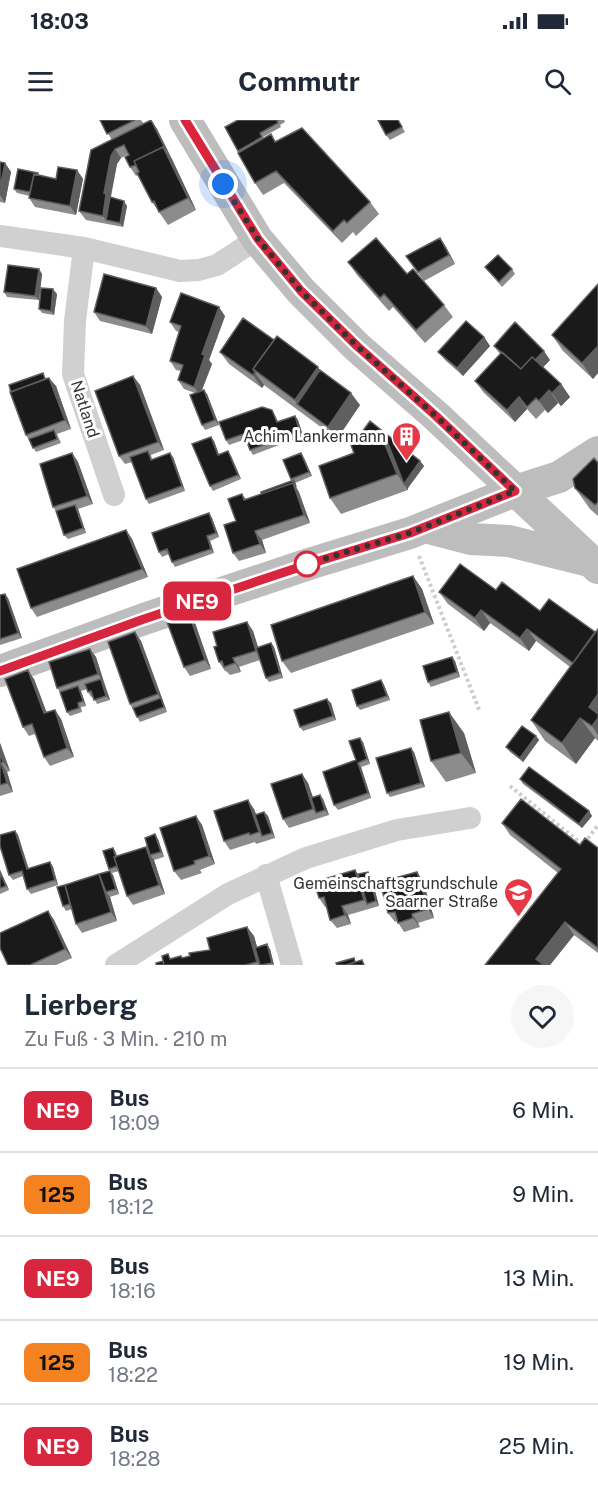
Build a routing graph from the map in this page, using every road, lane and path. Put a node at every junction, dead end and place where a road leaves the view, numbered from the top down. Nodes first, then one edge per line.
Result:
1 (185, 120) edge
2 (0, 236) edge
3 (258, 239) junction
4 (84, 248) junction
5 (598, 452) edge
6 (515, 491) junction
7 (114, 495) dead end
8 (418, 530) junction
9 (593, 565) edge
10 (0, 671) edge
11 (480, 712) dead end
12 (510, 786) dead end
13 (470, 818) dead end
14 (598, 825) edge
15 (266, 875) junction
16 (116, 965) edge
17 (292, 965) edge

1 - 3 street
2 - 4 street
3 - 4 street
3 - 6 street
4 - 7 street, Natland
5 - 6 street
6 - 8 street
6 - 9 street
8 - 9 street
8 - 10 street
8 - 11 path
12 - 14 path
13 - 15 street
15 - 16 street
15 - 17 street

